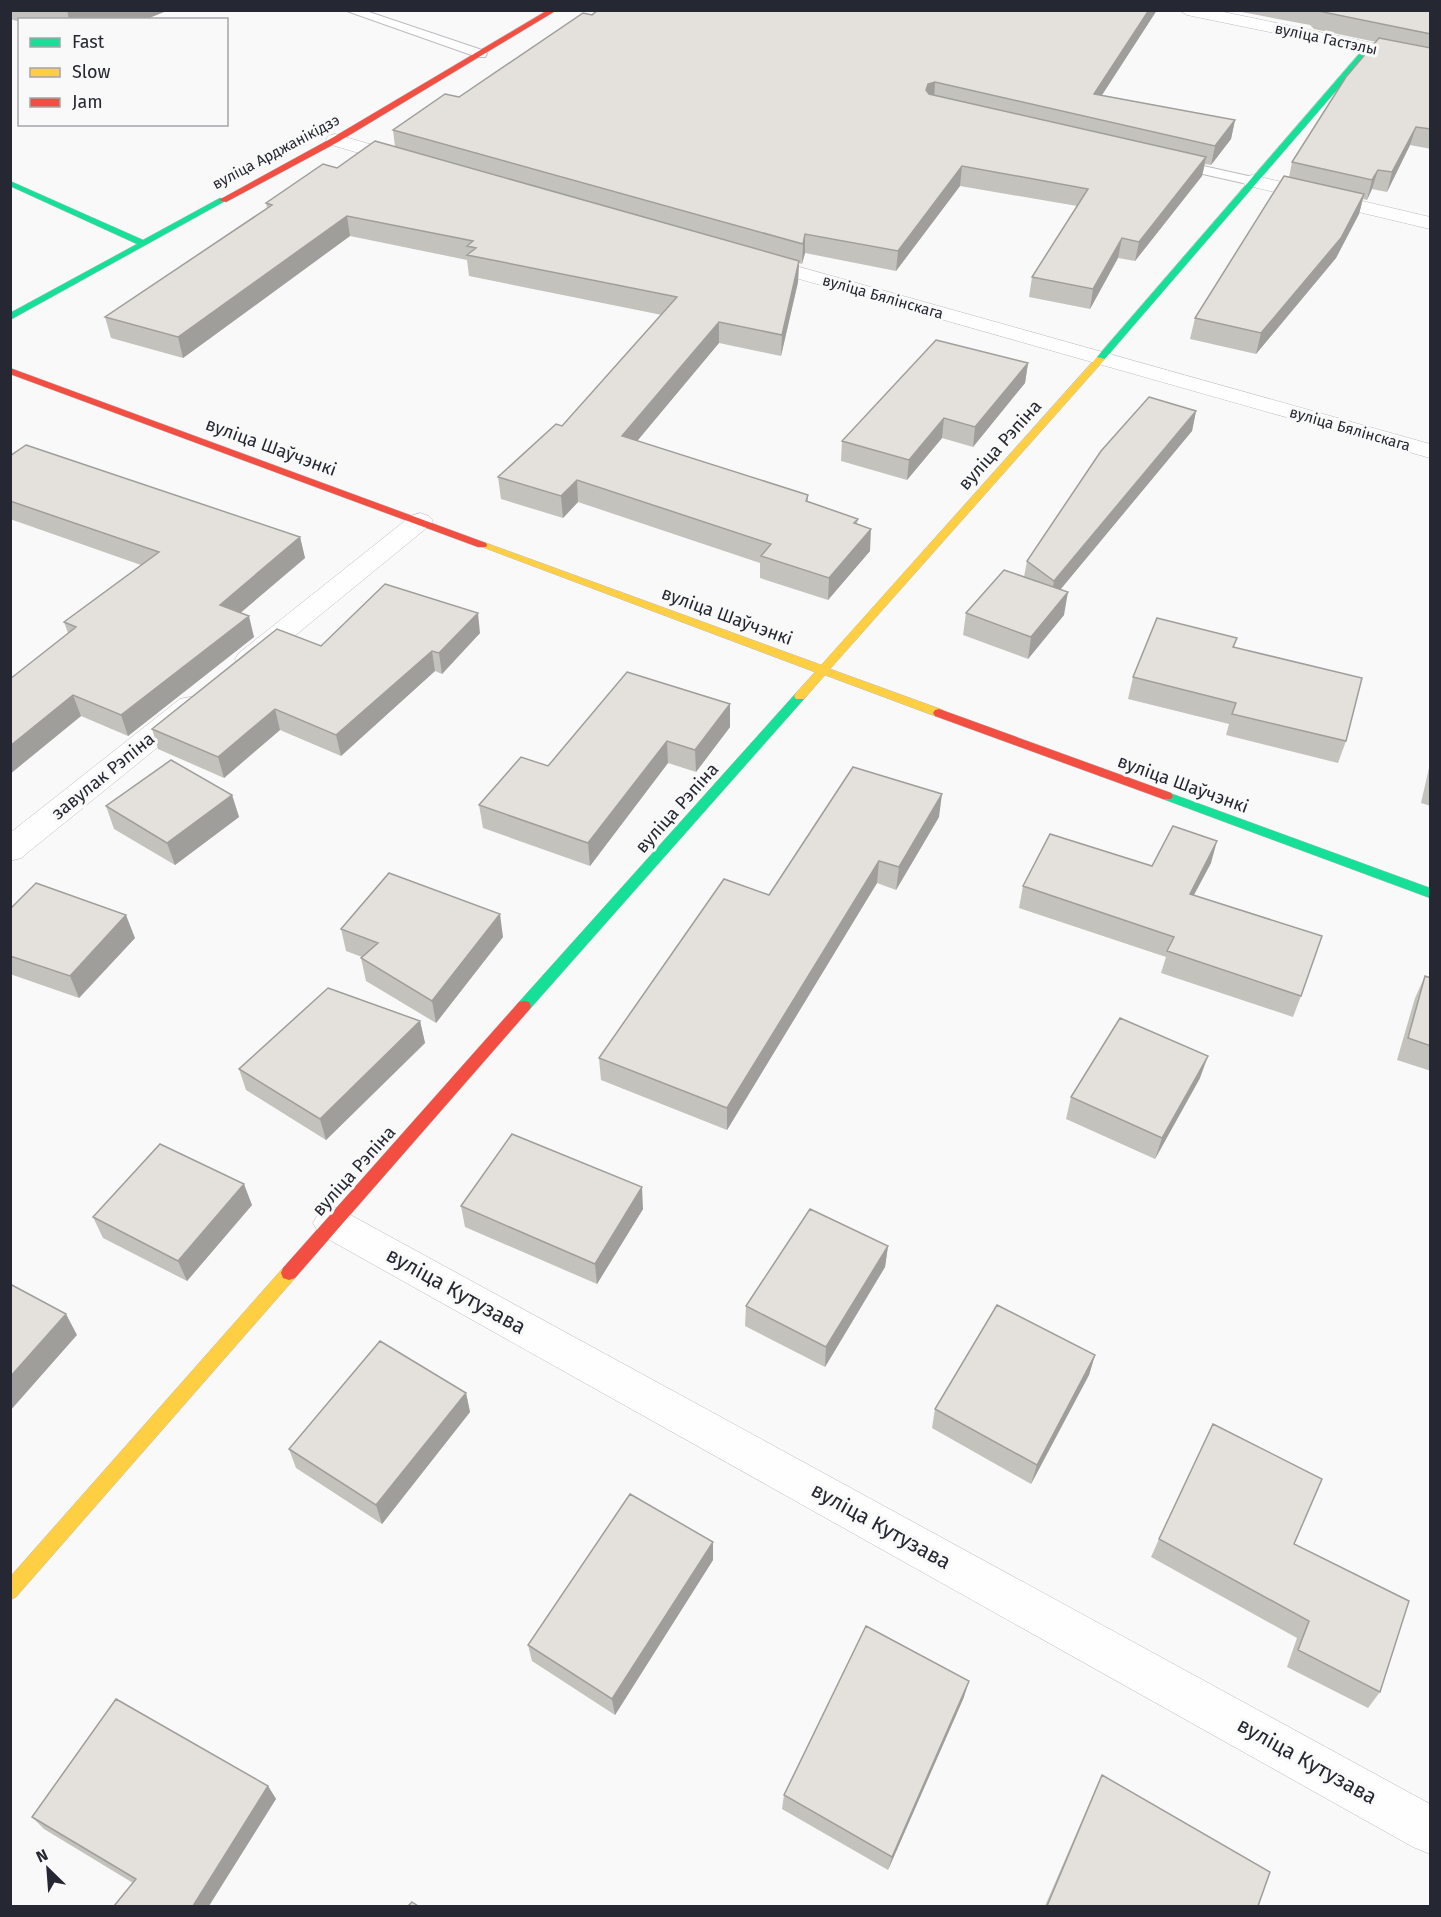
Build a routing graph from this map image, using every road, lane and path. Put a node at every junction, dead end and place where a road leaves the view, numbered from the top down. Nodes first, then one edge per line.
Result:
1 (350, 10) edge
2 (554, 10) edge
3 (1187, 10) edge
4 (1369, 48) junction
5 (481, 54) junction
6 (1431, 60) edge
7 (336, 140) junction
8 (1161, 160) edge
9 (427, 166) edge
10 (1252, 181) junction
11 (10, 183) edge
12 (1431, 223) edge
13 (142, 243) junction
14 (735, 255) edge
15 (10, 317) edge
16 (1100, 359) junction
17 (10, 371) edge
18 (1431, 451) edge
19 (420, 521) junction
20 (823, 671) junction
21 (10, 850) edge
22 (1431, 893) edge
23 (332, 1223) junction
24 (10, 1591) edge
25 (1431, 1830) edge

1 - 5 lane
2 - 5 street, вуліца Арджанікідзэ
3 - 4 street, вуліца Гастэлы
4 - 6 street, вуліца Гастэлы
4 - 10 street, вуліца Рэпіна
5 - 7 street, вуліца Арджанікідзэ
7 - 9 street
7 - 13 street, вуліца Арджанікідзэ
8 - 10 lane
10 - 12 street
10 - 16 street, вуліца Рэпіна
11 - 13 street
13 - 15 street, вуліца Арджанікідзэ
14 - 16 street, вуліца Бялінскага
16 - 18 street, вуліца Бялінскага
16 - 20 street, вуліца Рэпіна
17 - 19 street, вуліца Шаўчэнкі
19 - 20 street, вуліца Шаўчэнкі
19 - 21 street, завулак Рэпіна
20 - 22 street, вуліца Шаўчэнкі
20 - 23 street, вуліца Рэпіна
23 - 24 street, вуліца Рэпіна
23 - 25 street, вуліца Кутузава

